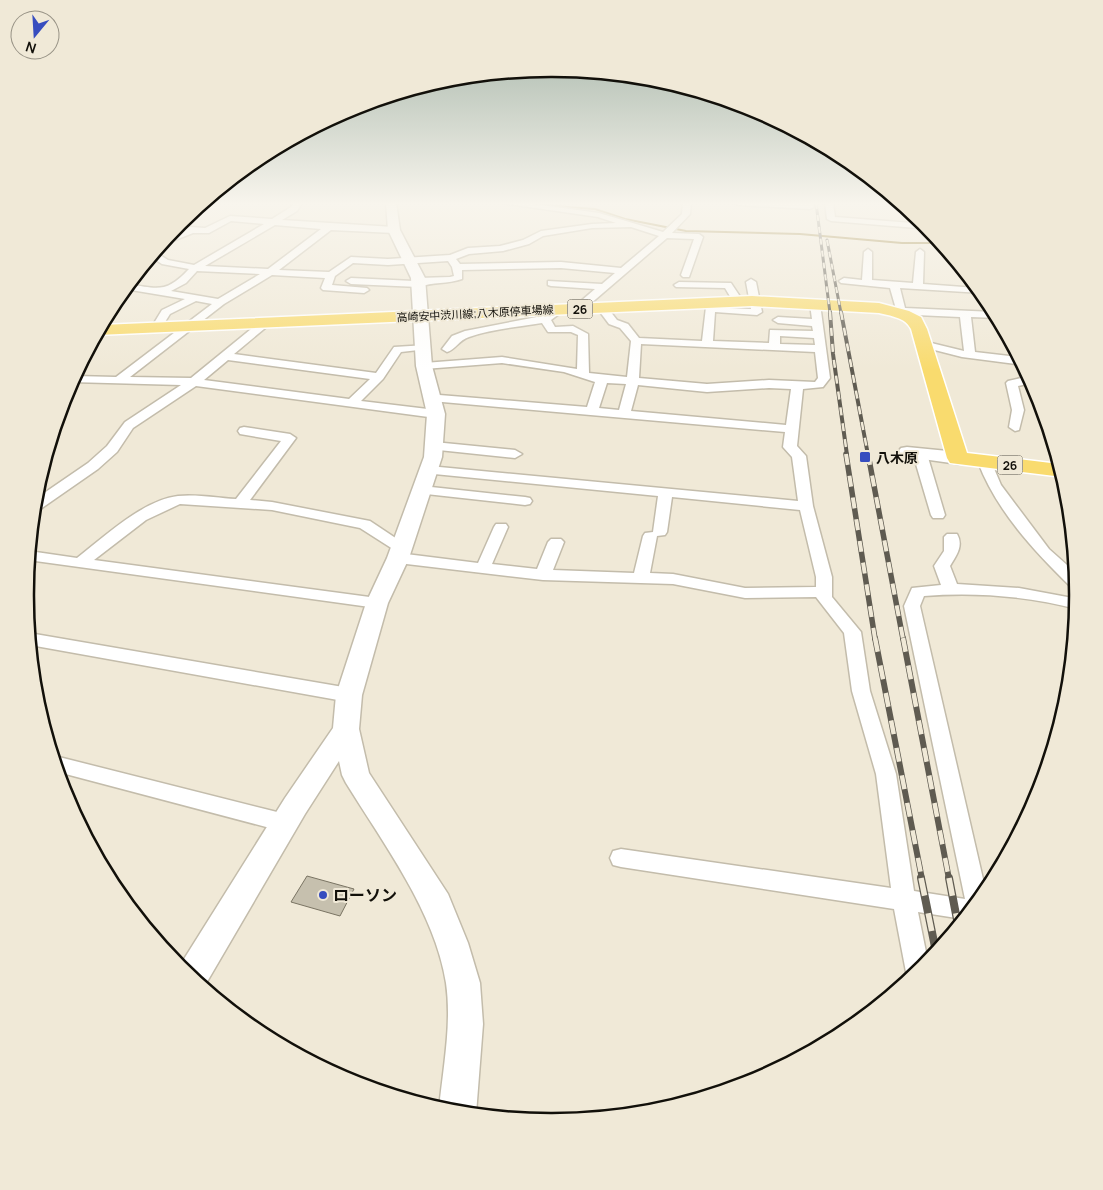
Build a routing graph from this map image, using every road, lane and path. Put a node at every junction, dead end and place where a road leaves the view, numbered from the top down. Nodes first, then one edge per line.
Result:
1 (451, 258) edge
2 (160, 259) edge
3 (211, 259) edge
4 (288, 259) edge
5 (408, 259) edge
6 (450, 259) edge
7 (638, 259) edge
8 (691, 259) edge
9 (868, 259) edge
10 (920, 259) edge
11 (458, 267) junction
12 (195, 268) junction
13 (624, 271) junction
14 (270, 272) junction
15 (686, 274) dead end
16 (416, 275) junction
17 (330, 278) junction
18 (844, 281) dead end
19 (751, 282) dead end
20 (551, 283) dead end
21 (867, 283) junction
22 (679, 284) dead end
23 (894, 284) junction
24 (918, 286) junction
25 (604, 287) junction
26 (135, 288) edge
27 (364, 290) dead end
28 (161, 293) junction
29 (975, 297) edge
30 (195, 298) junction
31 (746, 301) junction
32 (220, 302) junction
33 (815, 304) junction
34 (969, 304) junction
35 (602, 308) junction
36 (570, 309) junction
37 (984, 310) edge
38 (899, 311) junction
39 (420, 316) junction
40 (545, 319) junction
41 (778, 320) dead end
42 (266, 322) junction
43 (190, 326) junction
44 (156, 328) junction
45 (107, 330) edge
46 (818, 336) junction
47 (636, 341) junction
48 (707, 344) junction
49 (923, 344) junction
50 (448, 349) dead end
51 (970, 355) junction
52 (226, 356) junction
53 (423, 357) junction
54 (1012, 359) edge
55 (583, 374) junction
56 (379, 377) junction
57 (81, 379) edge
58 (602, 379) junction
59 (119, 380) junction
60 (194, 382) junction
61 (633, 382) junction
62 (1023, 382) edge
63 (797, 386) junction
64 (352, 403) junction
65 (434, 406) junction
66 (592, 412) junction
67 (624, 414) junction
68 (1015, 427) dead end
69 (792, 429) junction
70 (244, 431) dead end
71 (434, 446) junction
72 (492, 451) junction
73 (914, 453) joint
74 (515, 454) dead end
75 (958, 458) junction
76 (985, 462) junction
77 (1054, 470) edge
78 (482, 475) junction
79 (425, 480) junction
80 (666, 493) junction
81 (43, 500) edge
82 (524, 501) dead end
83 (240, 504) junction
84 (806, 506) junction
85 (938, 515) dead end
86 (501, 526) dead end
87 (655, 534) joint
88 (952, 537) dead end
89 (556, 542) dead end
90 (400, 553) junction
91 (35, 557) edge
92 (80, 563) junction
93 (484, 568) junction
94 (543, 575) junction
95 (1068, 575) edge
96 (641, 578) junction
97 (950, 588) junction
98 (824, 592) junction
99 (1069, 602) edge
100 (377, 603) junction
101 (36, 640) edge
102 (349, 695) junction
103 (346, 729) junction
104 (63, 766) edge
105 (285, 823) junction
106 (621, 858) dead end
107 (975, 892) edge
108 (904, 898) junction
109 (963, 909) edge
110 (916, 963) edge
111 (195, 970) edge
112 (459, 1104) edge

1 - 11 street
2 - 12 street
3 - 12 street
4 - 14 street
5 - 16 street
6 - 16 street
7 - 13 street
8 - 15 street
9 - 21 street
10 - 24 street
11 - 13 street
11 - 16 street
12 - 14 street
12 - 28 street
13 - 25 street
14 - 17 street
14 - 32 street
16 - 17 street
16 - 17 street
16 - 39 street
17 - 27 street
18 - 21 street
19 - 31 street
20 - 25 street
21 - 23 street
22 - 31 street
23 - 24 street
23 - 38 street
24 - 34 street
25 - 36 street
26 - 28 street
28 - 30 street
29 - 34 street
30 - 32 street
30 - 44 street
31 - 33 main road, 高崎安中渋川線;八木原停車場線 / 26
31 - 35 main road, 高崎安中渋川線;八木原停車場線 / 26
31 - 48 street
32 - 43 street
33 - 38 main road, 高崎安中渋川線;八木原停車場線 / 26
33 - 46 street
34 - 37 street
34 - 38 street
34 - 51 street
35 - 36 main road, 高崎安中渋川線;八木原停車場線 / 26
35 - 47 street
36 - 39 main road, 高崎安中渋川線;八木原停車場線 / 26
36 - 40 street
38 - 49 main road, 高崎安中渋川線;八木原停車場線 / 26
39 - 42 main road, 高崎安中渋川線;八木原停車場線 / 26
39 - 53 street
40 - 50 street
40 - 55 street
41 - 46 street
42 - 43 main road, 高崎安中渋川線;八木原停車場線 / 26
42 - 52 street
43 - 44 main road, 高崎安中渋川線;八木原停車場線 / 26
43 - 59 street
44 - 45 main road, 高崎安中渋川線;八木原停車場線 / 26
46 - 48 street
46 - 63 street
47 - 48 street
47 - 61 street
49 - 51 street
49 - 75 main road, 高崎安中渋川線;八木原停車場線 / 26
51 - 54 street
52 - 56 street
52 - 60 street
53 - 55 street
53 - 56 street
53 - 65 street
55 - 58 street
56 - 64 street
57 - 59 street
58 - 61 street
58 - 66 street
59 - 60 street
60 - 64 street
60 - 81 street
61 - 63 street
61 - 67 street
62 - 68 street
63 - 69 street
64 - 65 street
65 - 66 street
65 - 71 street
66 - 67 street
67 - 69 street
69 - 84 street
70 - 83 street
71 - 72 street
71 - 79 street
72 - 74 street
72 - 78 street
73 - 75 street
73 - 85 street
75 - 76 main road, 26
76 - 77 main road, 26
76 - 95 street
78 - 79 street
78 - 80 street
79 - 82 street
79 - 90 street
80 - 84 street
80 - 87 street
83 - 90 street
83 - 92 street
84 - 98 street
86 - 93 street
87 - 96 street
88 - 97 street
89 - 94 street
90 - 93 street
90 - 100 street
91 - 92 street
92 - 100 street
93 - 94 street
94 - 96 street
96 - 98 street
97 - 99 street
97 - 107 street
98 - 108 street
100 - 102 street
101 - 102 street
102 - 103 street
103 - 105 street
103 - 112 street
104 - 105 street
105 - 111 street
106 - 108 street
108 - 109 street
108 - 110 street

